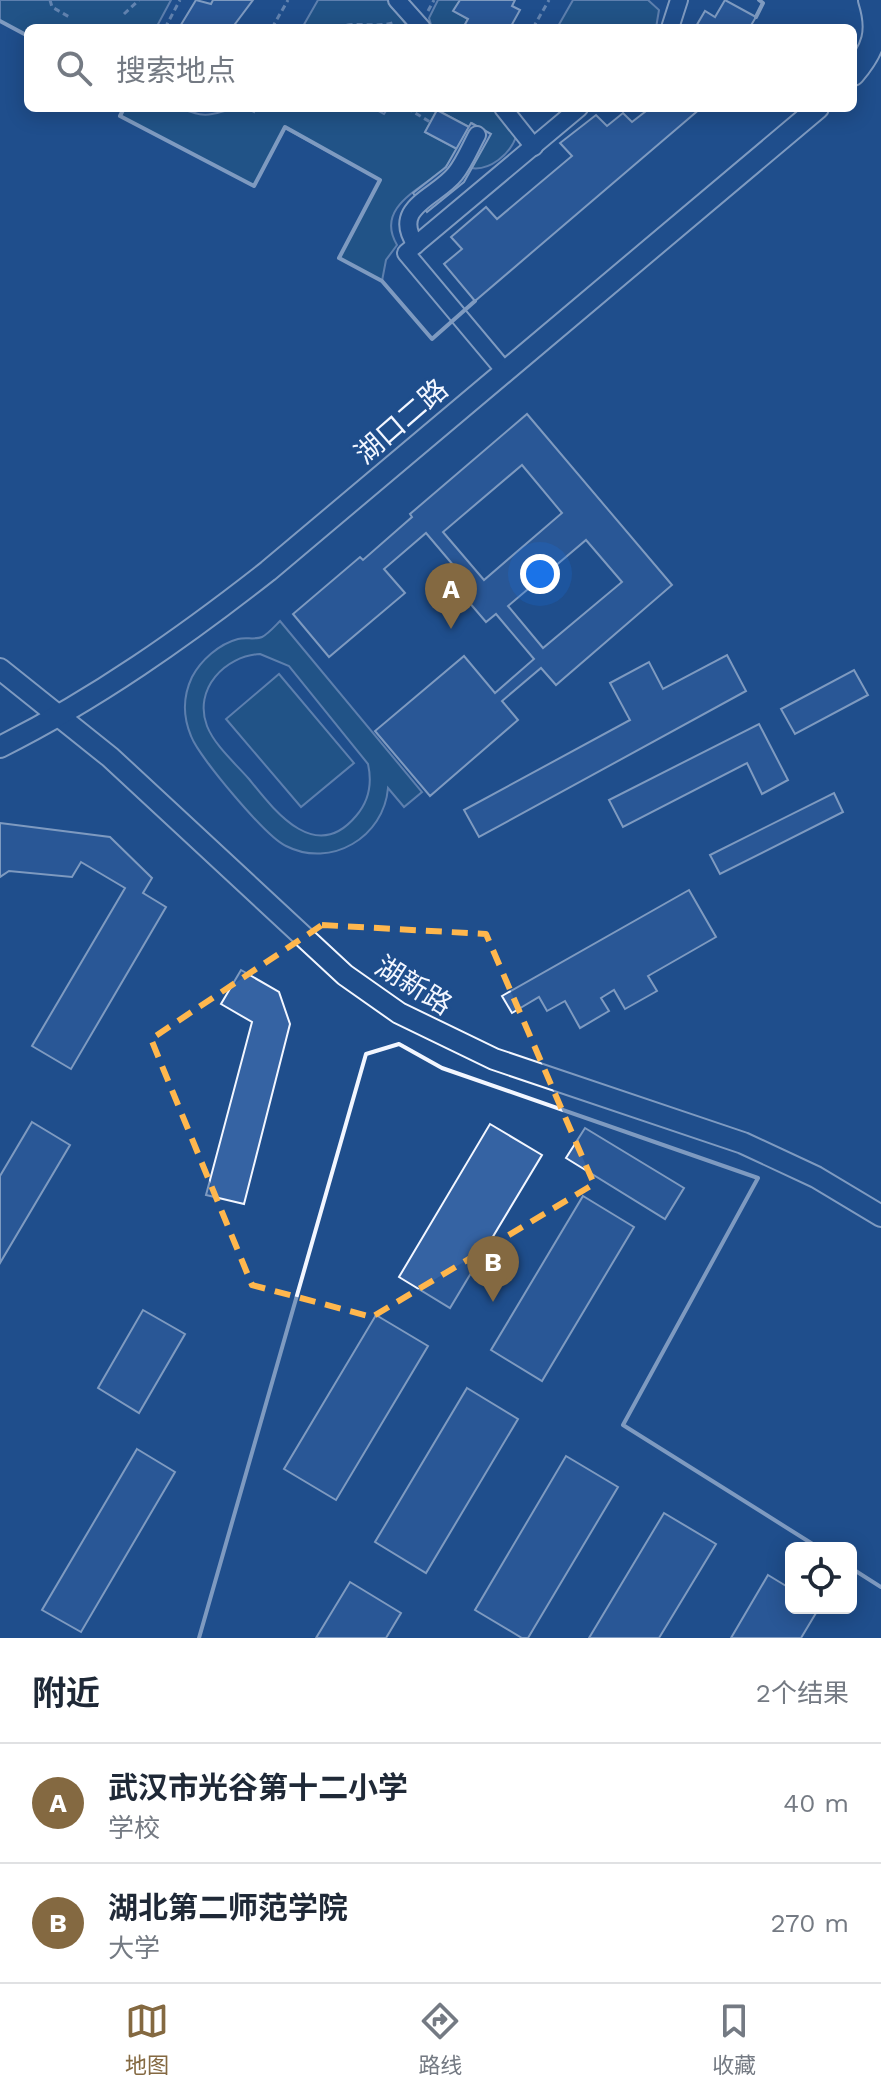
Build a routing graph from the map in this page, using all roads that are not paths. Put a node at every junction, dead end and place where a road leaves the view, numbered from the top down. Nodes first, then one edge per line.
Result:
1 (679, 0) edge
2 (870, 0) edge
3 (401, 5) edge
4 (418, 24) edge
5 (671, 24) edge
6 (881, 66) edge
7 (857, 69) edge
8 (857, 80) edge
9 (506, 112) edge
10 (574, 112) edge
11 (813, 112) edge
12 (477, 135) dead end
13 (534, 147) junction
14 (416, 245) junction
15 (504, 370) junction
16 (0, 669) edge
17 (59, 714) junction
18 (0, 747) edge
19 (881, 1216) edge

1 - 5 street
2 - 7 main road
3 - 4 street
6 - 8 main road
9 - 13 street
10 - 13 street
11 - 15 street, 湖口二路
12 - 14 street
13 - 14 street
14 - 15 street
15 - 17 street, 湖口二路
16 - 17 street, 湖新路
17 - 18 street, 湖口二路
17 - 19 street, 湖新路

